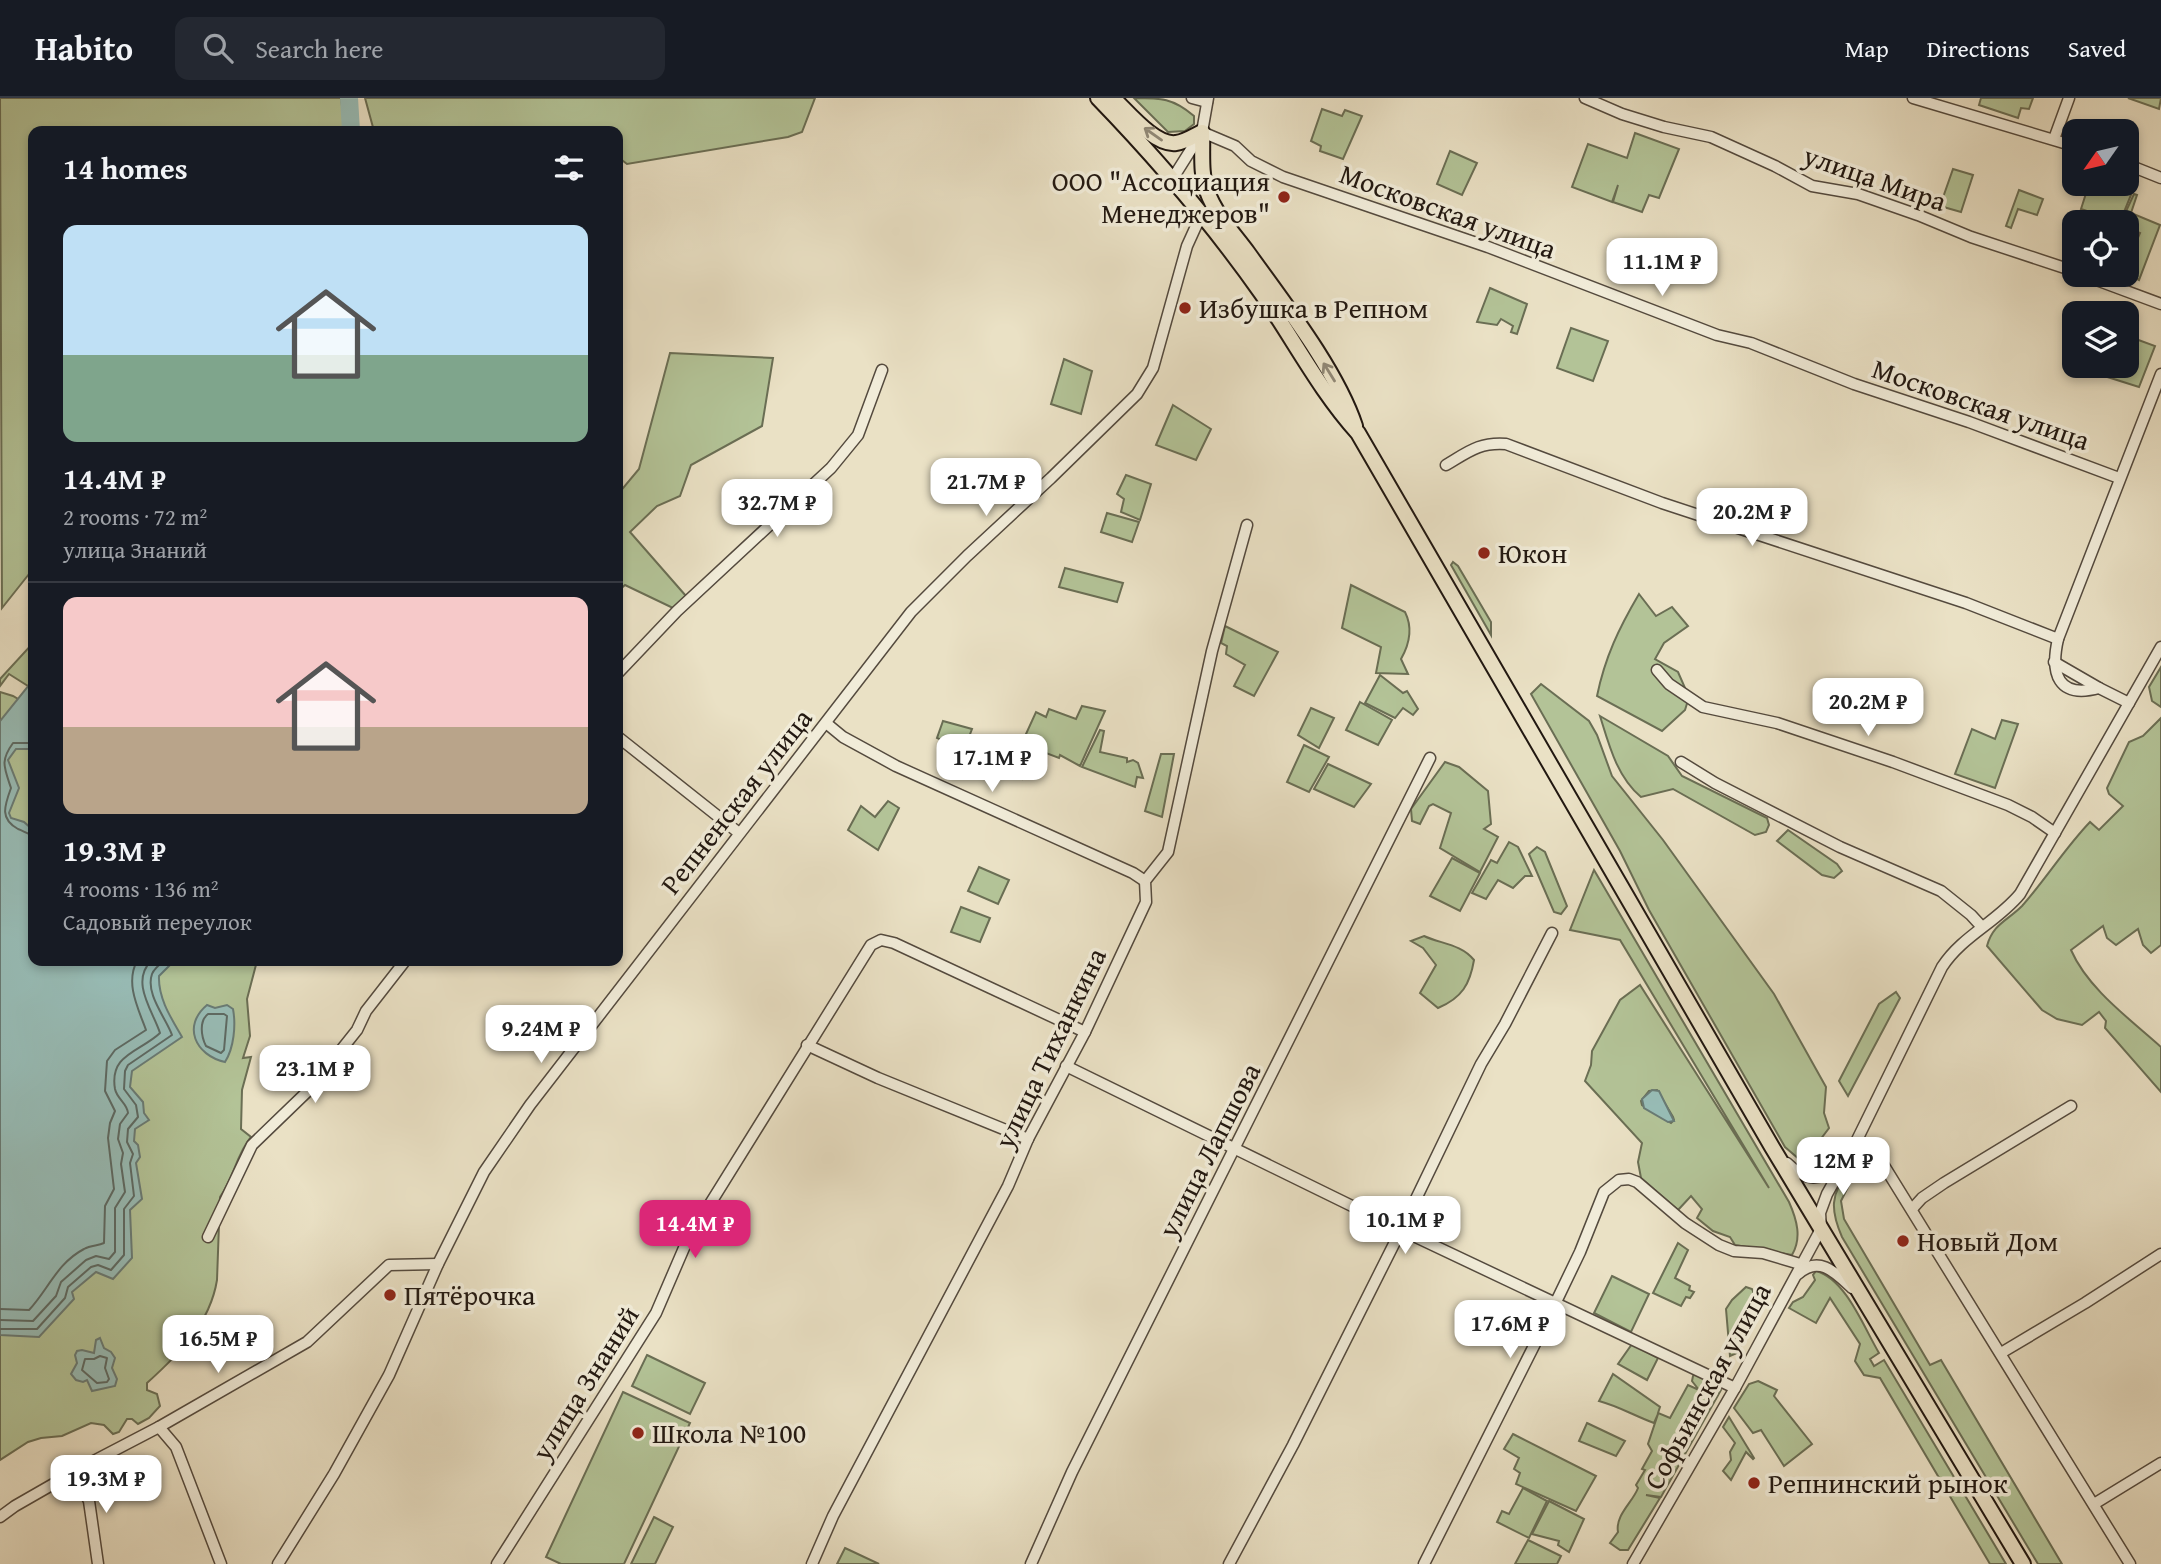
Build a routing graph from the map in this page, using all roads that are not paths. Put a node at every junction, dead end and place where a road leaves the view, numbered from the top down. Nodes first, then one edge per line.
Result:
1 (1098, 98) edge
2 (1113, 98) edge
3 (1192, 98) edge
4 (1585, 98) edge
5 (1913, 98) edge
6 (2069, 98) edge
7 (1208, 100) edge
8 (1202, 132) junction
9 (2054, 139) junction
10 (2062, 142) edge
11 (2139, 169) edge
12 (1173, 178) junction
13 (2161, 178) edge
14 (1202, 213) junction
15 (2062, 267) edge
16 (2115, 287) edge
17 (2161, 304) edge
18 (881, 370) dead end
19 (2161, 374) edge
20 (1358, 433) junction
21 (1446, 465) dead end
22 (2119, 478) junction
23 (1247, 525) dead end
24 (2058, 639) junction
25 (2161, 647) edge
26 (2054, 662) junction
27 (623, 668) edge
28 (1657, 670) dead end
29 (2099, 688) junction
30 (2129, 703) junction
31 (826, 723) junction
32 (623, 741) edge
33 (1430, 758) dead end
34 (1681, 762) dead end
35 (738, 833) junction
36 (2055, 833) junction
37 (1145, 881) junction
38 (1982, 927) junction
39 (1552, 933) dead end
40 (401, 966) edge
41 (1085, 1032) junction
42 (807, 1045) junction
43 (1066, 1066) junction
44 (2071, 1105) dead end
45 (1028, 1139) junction
46 (1855, 1144) junction
47 (1772, 1147) junction
48 (1235, 1150) junction
49 (1846, 1161) junction
50 (1912, 1209) junction
51 (1821, 1229) junction
52 (1401, 1230) junction
53 (208, 1237) dead end
54 (2161, 1254) edge
55 (438, 1264) junction
56 (1800, 1264) junction
57 (1787, 1289) junction
58 (1863, 1299) junction
59 (1555, 1304) junction
60 (2001, 1353) junction
61 (1735, 1388) junction
62 (159, 1427) junction
63 (2161, 1463) edge
64 (78, 1471) junction
65 (2094, 1504) junction
66 (0, 1517) edge
67 (98, 1564) edge
68 (221, 1564) edge
69 (278, 1564) edge
70 (497, 1564) edge
71 (812, 1564) edge
72 (1031, 1564) edge
73 (1229, 1564) edge
74 (1424, 1564) edge
75 (1633, 1564) edge
76 (2023, 1564) edge
77 (2130, 1564) edge

1 - 12 highway
8 -> 2 highway
3 - 7 street
4 - 15 street, улица Мира
5 - 9 street
6 - 9 street
7 - 8 street
8 - 12 street
20 -> 8 highway
8 - 22 street, Московская улица
9 - 10 street
11 - 13 street
12 - 14 highway
14 - 20 highway
14 - 31 street, Репненская улица
16 - 17 street
18 - 27 street
19 - 22 street
20 - 47 highway
21 - 24 street
22 - 24 street
23 - 37 street
24 - 26 street
25 - 30 street, Софьинская улица
26 - 29 street
26 - 29 street
28 - 36 street
29 - 30 street
30 - 36 street, Софьинская улица
31 - 35 street, Репненская улица
31 - 37 street
32 - 35 street
33 - 48 street, улица Лапшова
34 - 38 street
35 - 55 street, Репненская улица
36 - 38 street, Софьинская улица
37 - 41 street, улица Тиханкина
38 - 46 street, Софьинская улица
39 - 52 street
40 - 53 street
41 - 42 street, улица Знаний
41 - 43 street, улица Тиханкина
42 - 45 street
42 - 70 street, улица Знаний
43 - 45 street, улица Тиханкина
43 - 48 street
44 - 50 street
45 - 71 street, улица Тиханкина
46 - 49 street, Софьинская улица
46 - 50 street
47 - 49 street
47 - 51 highway
48 - 52 street
48 - 72 street, улица Лапшова
49 - 51 street, Софьинская улица
50 - 60 street
51 - 56 street, Софьинская улица
51 - 58 highway
52 - 59 street
52 - 73 street
54 - 60 street
55 - 62 street
55 - 69 street, Репненская улица
56 - 57 street, Софьинская улица
56 - 59 street
57 - 58 street
57 - 61 street, Софьинская улица
58 - 76 highway
59 - 61 street
59 - 74 street
60 - 65 street
61 - 75 street, Софьинская улица
62 - 64 street
62 - 68 street
63 - 65 street
64 - 66 street
64 - 67 street
65 - 77 street

